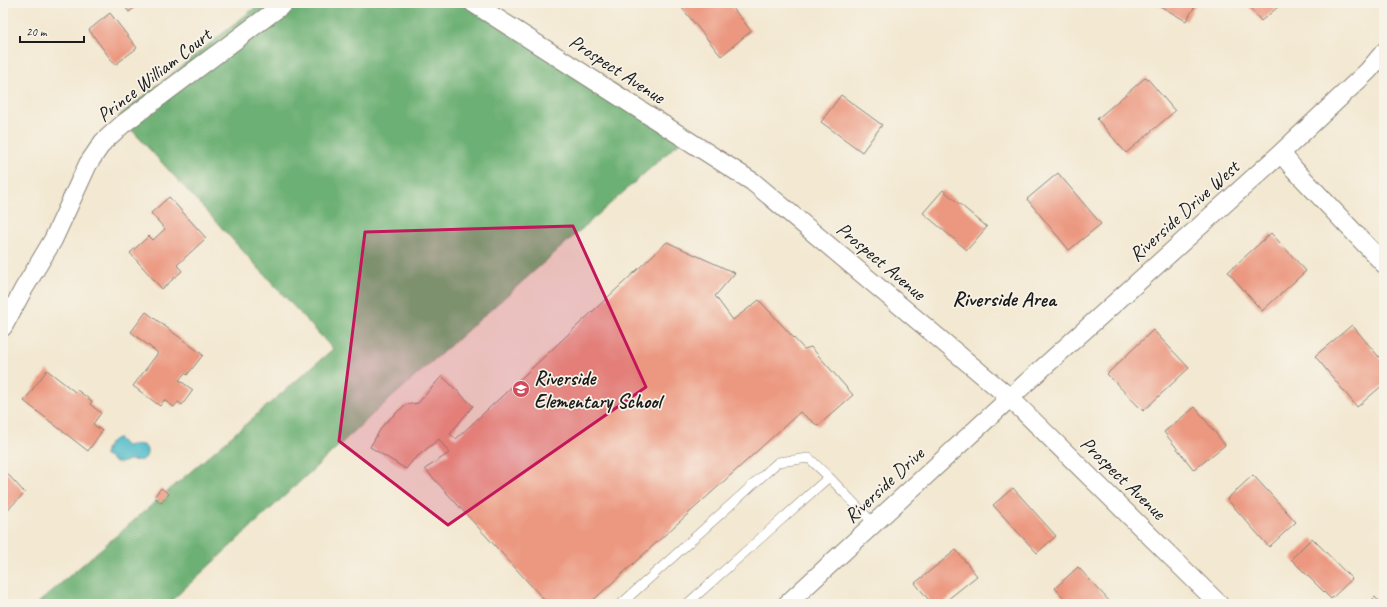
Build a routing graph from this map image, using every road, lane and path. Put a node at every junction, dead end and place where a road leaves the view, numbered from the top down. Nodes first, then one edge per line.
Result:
1 (285, 3) edge
2 (473, 3) edge
3 (1384, 52) edge
4 (1281, 153) junction
5 (1384, 264) edge
6 (3, 327) edge
7 (1010, 398) junction
8 (828, 476) junction
9 (874, 524) junction
10 (1210, 601) edge
11 (621, 604) edge
12 (687, 604) edge
13 (787, 604) edge

1 - 6 street, Prince William Court
2 - 7 street, Prospect Avenue
3 - 4 street, Riverside Drive West
4 - 5 street
4 - 7 street, Riverside Drive West
7 - 9 street, Riverside Drive
7 - 10 street, Prospect Avenue
8 - 9 lane
8 - 11 lane
8 - 12 lane
9 - 13 street, Riverside Drive

